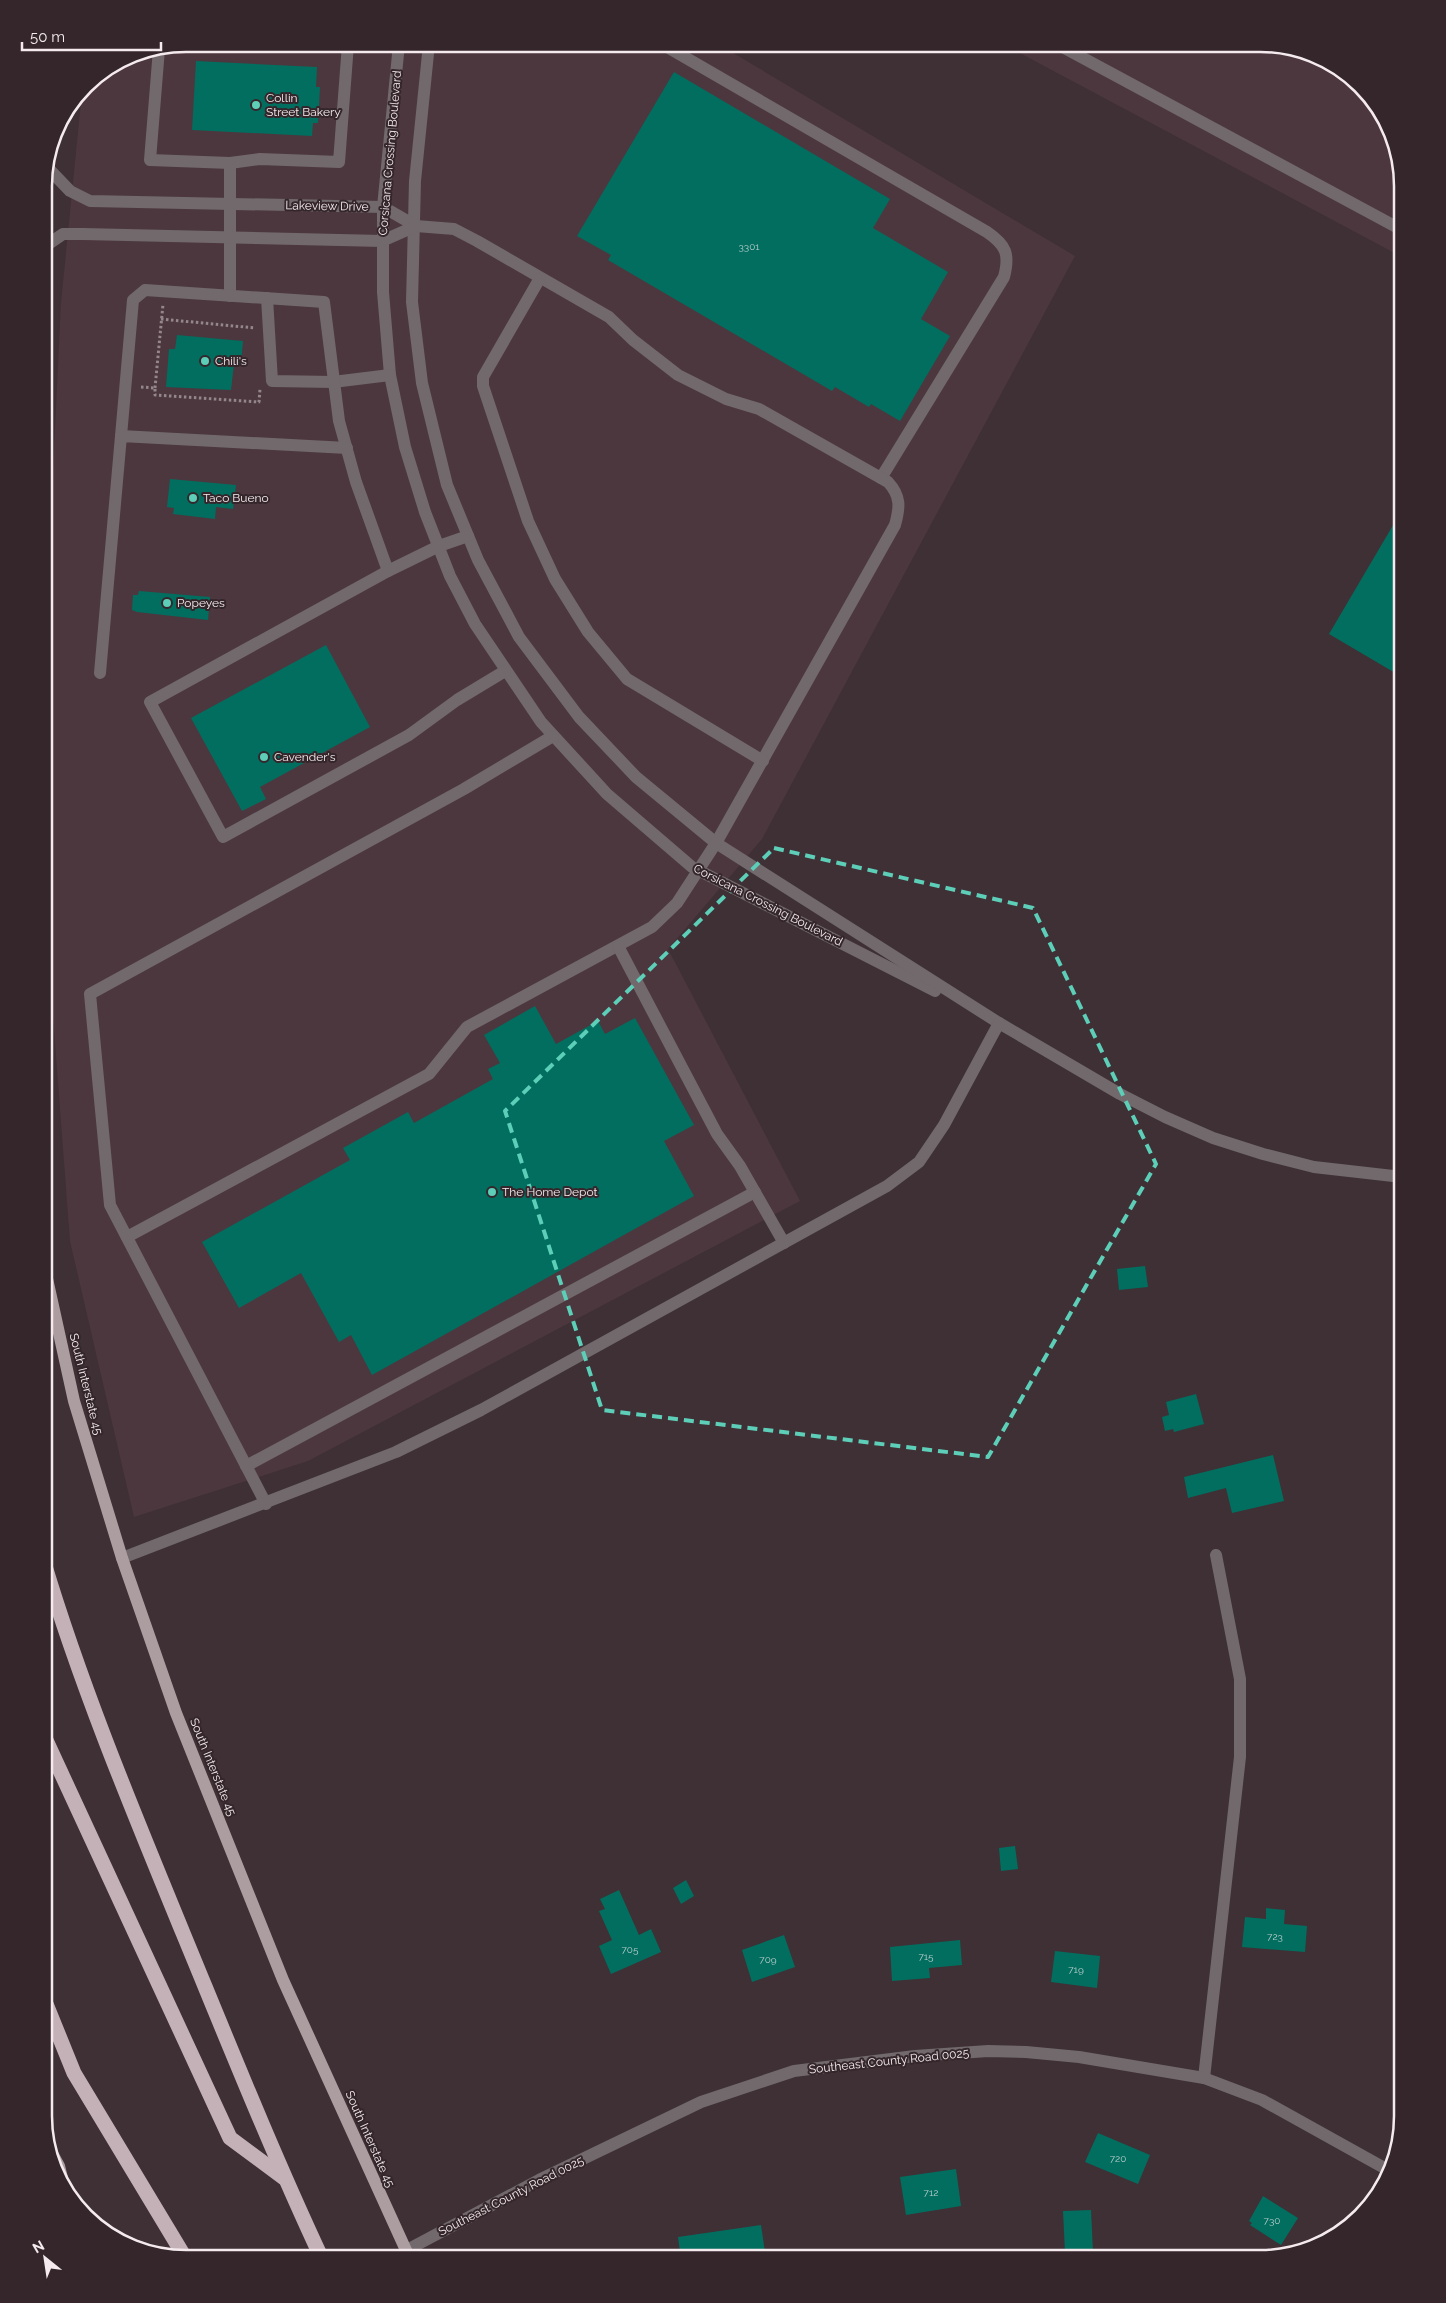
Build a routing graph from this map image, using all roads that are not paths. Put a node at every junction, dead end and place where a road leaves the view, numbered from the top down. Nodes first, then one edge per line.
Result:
1 (347, 52) edge
2 (398, 52) edge
3 (428, 52) edge
4 (677, 52) edge
5 (1073, 53) edge
6 (158, 56) edge
7 (230, 163) junction
8 (54, 173) edge
9 (228, 204) junction
10 (383, 207) junction
11 (416, 226) junction
12 (1394, 226) edge
13 (232, 236) junction
14 (53, 241) edge
15 (382, 241) junction
16 (540, 278) junction
17 (230, 296) junction
18 (267, 298) junction
19 (390, 375) junction
20 (333, 382) junction
21 (121, 436) junction
22 (347, 448) junction
23 (881, 478) junction
24 (468, 536) junction
25 (439, 546) junction
26 (388, 571) junction
27 (505, 671) junction
28 (100, 673) dead end
29 (553, 736) junction
30 (762, 761) junction
31 (716, 844) junction
32 (699, 872) junction
33 (618, 946) junction
34 (999, 1023) junction
35 (1394, 1176) edge
36 (755, 1192) junction
37 (127, 1237) junction
38 (784, 1244) junction
39 (52, 1303) edge
40 (246, 1466) junction
41 (266, 1504) junction
42 (1216, 1555) dead end
43 (122, 1558) junction
44 (52, 1588) edge
45 (52, 1754) edge
46 (52, 2019) edge
47 (1204, 2078) junction
48 (1383, 2167) edge
49 (285, 2179) junction
50 (181, 2250) edge
51 (318, 2250) edge
52 (406, 2250) edge
53 (417, 2250) edge

1 - 7 street
2 - 10 street, Corsicana Crossing Boulevard
3 - 11 street, Corsicana Crossing Boulevard
4 - 23 street
5 - 12 street
6 - 7 street
7 - 9 street
8 - 9 street, Lakeview Drive
9 - 10 street, Lakeview Drive
9 - 13 street
10 - 11 street, Lakeview Drive
10 - 15 street, Corsicana Crossing Boulevard
11 - 15 street
11 - 16 street
11 - 24 street, Corsicana Crossing Boulevard
13 - 14 street
13 - 15 street
13 - 17 street
15 - 19 street, Corsicana Crossing Boulevard
16 - 23 street
16 - 30 street
17 - 18 street
17 - 21 street
18 - 20 street
18 - 20 street
19 - 20 street
19 - 25 street, Corsicana Crossing Boulevard
20 - 22 street
21 - 22 street
21 - 28 street
22 - 26 street
23 - 30 street
24 - 25 street
24 - 31 street, Corsicana Crossing Boulevard
25 - 26 street
25 - 27 street, Corsicana Crossing Boulevard
26 - 27 street
27 - 29 street, Corsicana Crossing Boulevard
29 - 32 street, Corsicana Crossing Boulevard
29 - 37 street
30 - 31 street
31 - 32 street
31 - 34 street, Corsicana Crossing Boulevard
32 - 33 street
32 - 34 street, Corsicana Crossing Boulevard
33 - 36 street
33 - 37 street
34 - 35 street, Corsicana Crossing Boulevard
34 - 38 street
36 - 38 street
36 - 40 street
37 - 40 street
38 - 41 street
39 - 43 main road, South Interstate 45
40 - 41 street
41 - 43 street
42 - 47 street
43 - 52 main road, South Interstate 45
44 - 49 highway
45 - 49 highway
46 - 50 highway
47 - 48 street, Southeast County Road 0025
47 - 53 street, Southeast County Road 0025
49 - 51 highway

